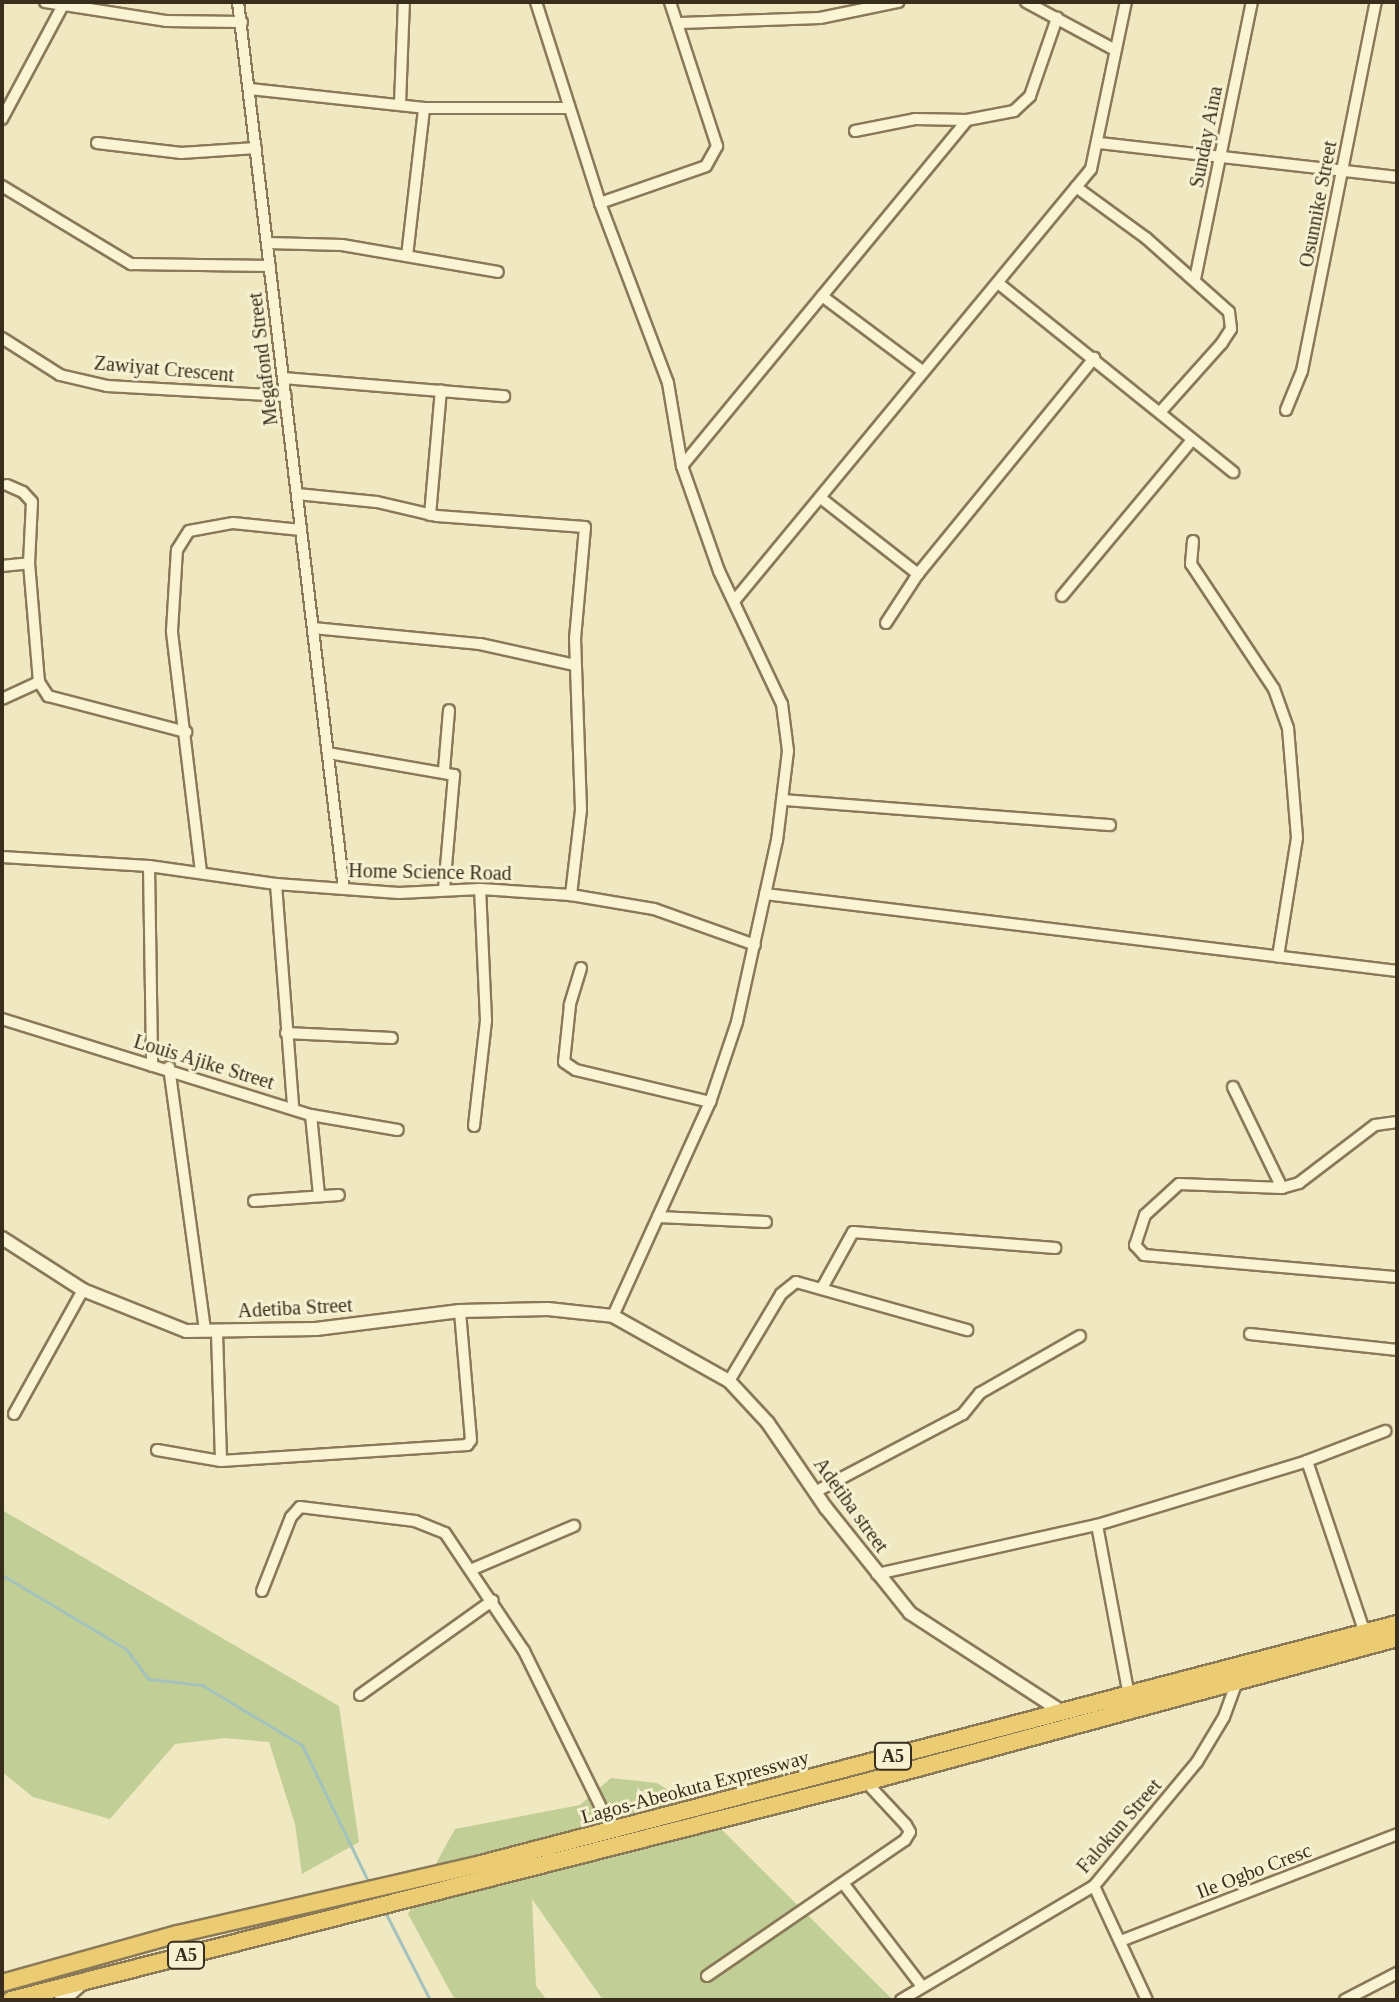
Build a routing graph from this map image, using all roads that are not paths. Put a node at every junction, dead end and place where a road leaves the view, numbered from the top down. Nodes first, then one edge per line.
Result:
1 (45, 2) edge
2 (238, 2) edge
3 (404, 2) edge
4 (536, 2) edge
5 (670, 2) edge
6 (898, 2) edge
7 (1026, 2) edge
8 (1126, 2) edge
9 (1252, 2) edge
10 (1376, 2) edge
11 (62, 7) junction
12 (1057, 18) junction
13 (242, 22) junction
14 (681, 23) junction
15 (1115, 50) junction
16 (250, 89) junction
17 (400, 104) junction
18 (424, 108) junction
19 (568, 108) junction
20 (2, 119) edge
21 (967, 120) junction
22 (855, 131) dead end
23 (97, 143) dead end
24 (1100, 143) junction
25 (256, 148) junction
26 (1220, 157) junction
27 (1343, 172) junction
28 (1397, 177) edge
29 (2, 186) edge
30 (1076, 187) junction
31 (600, 203) junction
32 (268, 243) junction
33 (407, 256) junction
34 (270, 266) junction
35 (498, 272) dead end
36 (1195, 279) junction
37 (998, 283) junction
38 (822, 296) junction
39 (2, 338) edge
40 (1094, 358) junction
41 (921, 370) junction
42 (283, 378) junction
43 (441, 390) junction
44 (286, 396) junction
45 (504, 396) dead end
46 (1162, 410) junction
47 (1286, 410) dead end
48 (1192, 440) junction
49 (682, 466) junction
50 (1233, 472) dead end
51 (7, 485) dead end
52 (297, 494) junction
53 (822, 499) junction
54 (430, 515) junction
55 (301, 530) junction
56 (1193, 541) dead end
57 (29, 563) junction
58 (2, 566) edge
59 (918, 574) junction
60 (1062, 596) dead end
61 (735, 600) junction
62 (886, 623) dead end
63 (313, 628) junction
64 (575, 665) junction
65 (39, 682) junction
66 (2, 699) edge
67 (449, 710) dead end
68 (186, 732) junction
69 (328, 753) junction
70 (444, 770) junction
71 (784, 800) junction
72 (1110, 825) dead end
73 (2, 857) edge
74 (149, 866) junction
75 (201, 872) junction
76 (276, 884) junction
77 (344, 889) junction
78 (480, 889) junction
79 (444, 890) junction
80 (765, 894) junction
81 (571, 895) junction
82 (755, 945) junction
83 (1278, 956) junction
84 (581, 968) dead end
85 (1397, 971) edge
86 (2, 1019) edge
87 (286, 1033) junction
88 (392, 1038) dead end
89 (152, 1066) junction
90 (169, 1067) junction
91 (1233, 1087) dead end
92 (710, 1102) junction
93 (293, 1107) junction
94 (311, 1115) junction
95 (1397, 1122) edge
96 (474, 1126) dead end
97 (398, 1130) dead end
98 (1282, 1188) junction
99 (319, 1195) junction
100 (339, 1195) dead end
101 (254, 1201) dead end
102 (658, 1217) junction
103 (766, 1222) dead end
104 (2, 1238) edge
105 (1055, 1248) dead end
106 (1397, 1277) edge
107 (822, 1288) junction
108 (83, 1290) junction
109 (460, 1311) junction
110 (613, 1316) junction
111 (967, 1330) dead end
112 (211, 1331) junction
113 (1250, 1334) dead end
114 (1080, 1336) dead end
115 (1397, 1350) edge
116 (729, 1381) junction
117 (14, 1414) dead end
118 (1385, 1431) dead end
119 (157, 1450) dead end
120 (221, 1461) junction
121 (1307, 1461) junction
122 (815, 1492) junction
123 (1097, 1525) junction
124 (574, 1526) dead end
125 (473, 1569) junction
126 (877, 1574) junction
127 (262, 1591) dead end
128 (493, 1600) junction
129 (1397, 1624) edge
130 (1365, 1633) junction
131 (1397, 1638) edge
132 (1237, 1682) junction
133 (360, 1695) dead end
134 (1129, 1696) junction
135 (1065, 1713) junction
136 (866, 1782) junction
137 (612, 1830) junction
138 (1397, 1834) edge
139 (843, 1883) junction
140 (1094, 1886) junction
141 (393, 1891) junction
142 (178, 1934) junction
143 (1123, 1940) junction
144 (183, 1955) junction
145 (1397, 1973) edge
146 (707, 1976) dead end
147 (85, 1979) junction
148 (2, 1983) edge
149 (921, 1985) junction
150 (11, 2000) edge
151 (62, 2000) edge
152 (901, 2000) edge
153 (1147, 2000) edge
154 (1345, 2000) edge

1 - 11 street
2 - 13 street, Megafond Street
3 - 17 street
4 - 19 street
5 - 14 street
6 - 14 street
7 - 12 street
8 - 15 street
9 - 26 street, Sunday Aina
10 - 27 street, Osunnike Street
11 - 13 street
11 - 20 street
12 - 15 street
12 - 21 street
13 - 16 street, Megafond Street
14 - 31 street
15 - 24 street
16 - 17 street
16 - 25 street, Megafond Street
17 - 18 street
18 - 19 street
18 - 33 street
19 - 31 street
21 - 22 street
21 - 38 street
23 - 25 street
24 - 26 street
24 - 30 street
25 - 32 street, Megafond Street
26 - 27 street
26 - 36 street, Sunday Aina
27 - 28 street
27 - 47 street, Osunnike Street
29 - 34 street
30 - 36 street
30 - 37 street
31 - 49 street
32 - 33 street
32 - 34 street, Megafond Street
33 - 35 street
34 - 42 street, Megafond Street
36 - 46 street
37 - 40 street
37 - 41 street
38 - 41 street
38 - 49 street
39 - 44 street, Zawiyat Crescent
40 - 46 street
40 - 59 street
41 - 53 street
42 - 43 street
42 - 44 street, Megafond Street
43 - 45 street
43 - 54 street
44 - 52 street, Megafond Street
46 - 48 street
48 - 50 street
48 - 60 street
49 - 61 street
51 - 57 street
52 - 54 street
52 - 55 street, Megafond Street
53 - 59 street
53 - 61 street
54 - 64 street
55 - 63 street, Megafond Street
55 - 68 street
56 - 83 street
57 - 58 street
57 - 65 street
59 - 62 street
61 - 71 street
63 - 64 street
63 - 69 street, Megafond Street
64 - 81 street
65 - 66 street
65 - 68 street
67 - 70 street
68 - 75 street
69 - 70 street
69 - 77 street, Megafond Street
70 - 79 street
71 - 72 street
71 - 80 street
73 - 74 street, Home Science Road
74 - 75 street, Home Science Road
74 - 89 street
75 - 76 street, Home Science Road
76 - 77 street, Home Science Road
76 - 87 street
77 - 79 street, Home Science Road
78 - 79 street, Home Science Road
78 - 81 street, Home Science Road
78 - 96 street
80 - 82 street
80 - 83 street
81 - 82 street, Home Science Road
82 - 92 street
83 - 85 street
84 - 92 street
86 - 89 street, Louis Ajike Street
87 - 88 street
87 - 93 street
89 - 90 street, Louis Ajike Street
90 - 93 street, Louis Ajike Street
90 - 112 street
91 - 98 street
92 - 102 street
93 - 94 street, Louis Ajike Street
94 - 97 street, Louis Ajike Street
94 - 99 street
95 - 98 street
98 - 106 street
99 - 100 street
99 - 101 street
102 - 103 street
102 - 110 street
104 - 108 street, Adetiba Street
105 - 107 street
107 - 111 street
107 - 116 street
108 - 112 street, Adetiba Street
108 - 117 street
109 - 110 street, Adetiba Street
109 - 112 street, Adetiba Street
109 - 120 street
110 - 116 street, Adetiba street
112 - 120 street
113 - 115 street
114 - 122 street
116 - 122 street, Adetiba street
118 - 121 street
119 - 120 street
121 - 123 street
121 - 130 street
122 - 126 street, Adetiba street
123 - 126 street
123 - 134 street
124 - 125 street
125 - 127 street
125 - 128 street
126 - 135 street, Adetiba street
128 - 133 street
128 - 137 street
129 - 130 highway, Lagos-Abeokuta Expressway / A5
130 - 134 highway, Lagos-Abeokuta Expressway / A5
131 - 132 highway, Lagos-Abeokuta Expressway / A5
132 - 136 highway, Lagos-Abeokuta Expressway / A5
132 - 140 street, Falokun Street
134 - 135 highway, Lagos-Abeokuta Expressway / A5
135 - 137 highway, Lagos-Abeokuta Expressway / A5
136 - 139 street
136 - 141 highway, Lagos-Abeokuta Expressway / A5
137 - 141 highway, Lagos-Abeokuta Expressway / A5
138 - 143 street, Ile Ogbo Cresc
139 - 146 street
139 - 149 street
140 - 143 street
140 - 149 street, Falokun Street
141 - 142 highway, Lagos-Abeokuta Expressway / A5
141 - 144 highway, Lagos-Abeokuta Expressway / A5
142 - 144 highway
142 - 148 highway, Lagos-Abeokuta Expressway / A5
143 - 153 street
144 - 147 highway, Lagos-Abeokuta Expressway / A5
145 - 154 street
147 - 150 highway, Lagos-Abeokuta Expressway / A5
147 - 151 main road
149 - 152 street, Falokun Street

